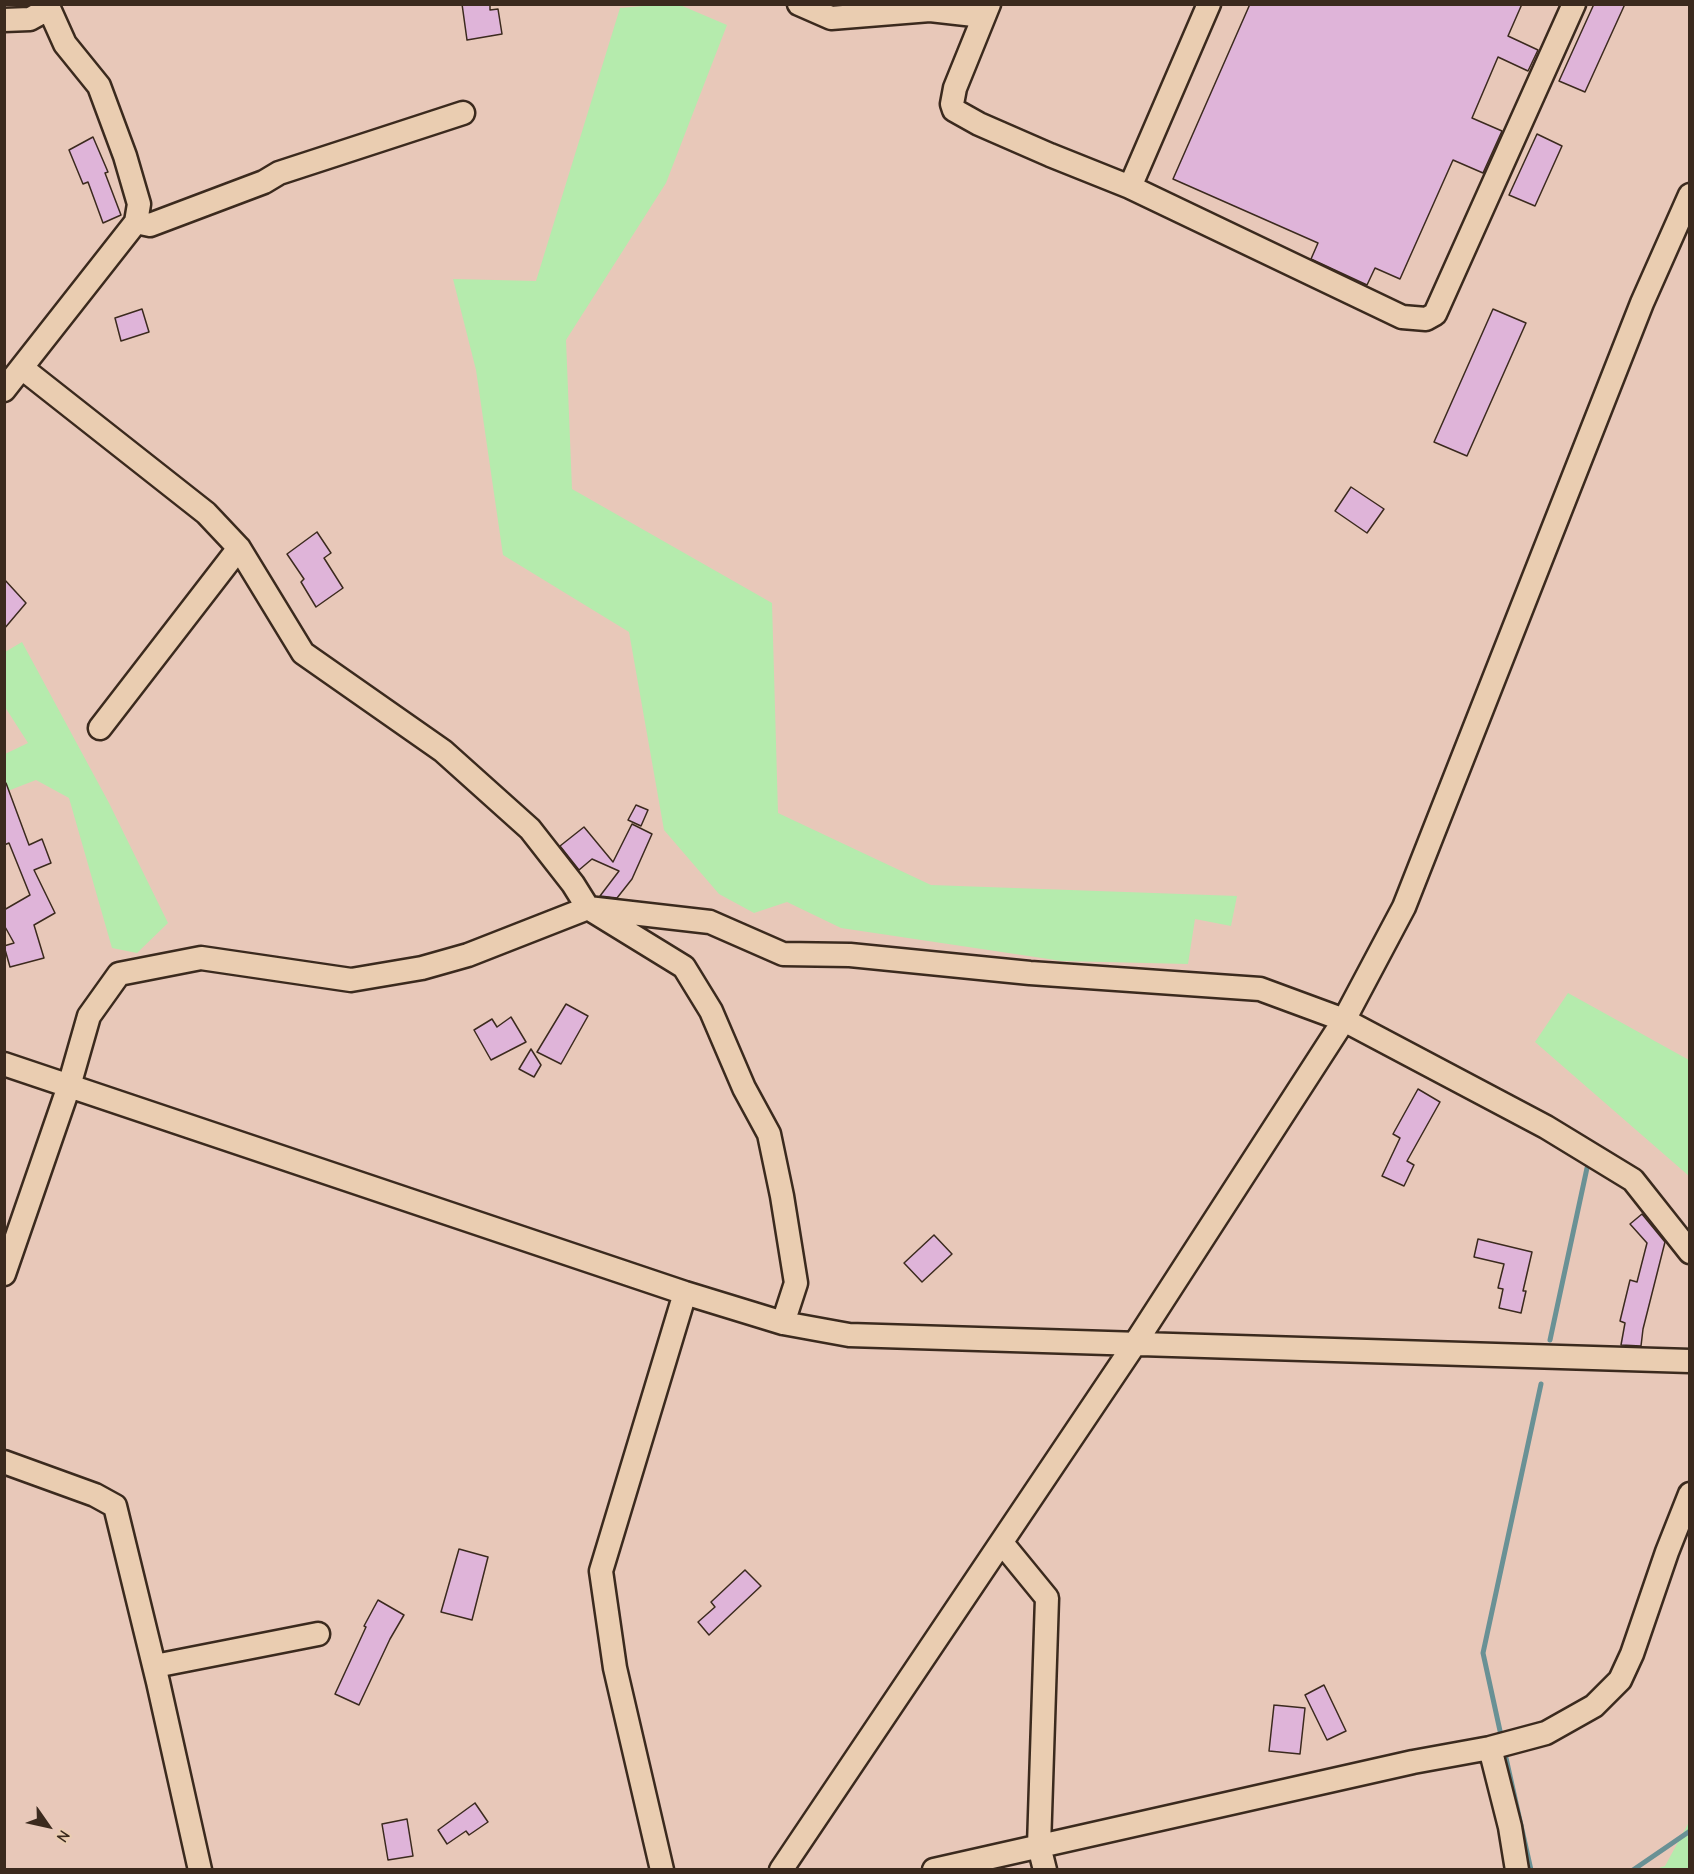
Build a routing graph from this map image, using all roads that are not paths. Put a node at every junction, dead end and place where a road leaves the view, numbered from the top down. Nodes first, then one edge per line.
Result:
1 (799, 4) edge
2 (1209, 4) edge
3 (1574, 4) edge
4 (48, 7) edge
5 (986, 10) edge
6 (4, 20) edge
7 (463, 113) dead end
8 (1130, 187) junction
9 (1689, 195) edge
10 (135, 222) junction
11 (22, 368) junction
12 (4, 390) edge
13 (239, 548) junction
14 (100, 728) dead end
15 (588, 908) junction
16 (1344, 1020) junction
17 (4, 1064) edge
18 (69, 1086) junction
19 (1689, 1252) edge
20 (4, 1274) edge
21 (685, 1293) junction
22 (783, 1323) junction
23 (1134, 1345) junction
24 (1689, 1361) edge
25 (4, 1462) edge
26 (1689, 1494) edge
27 (1002, 1544) junction
28 (318, 1634) dead end
29 (154, 1666) junction
30 (1490, 1748) junction
31 (1039, 1846) junction
32 (200, 1869) edge
33 (662, 1869) edge
34 (781, 1869) edge
35 (934, 1869) edge
36 (1045, 1869) edge
37 (1517, 1869) edge

1 - 5 street
2 - 8 street
3 - 8 street
4 - 6 street
4 - 10 street
5 - 8 street
7 - 10 street
9 - 16 street
10 - 11 street
11 - 12 street
11 - 13 street
13 - 14 street
13 - 15 street
15 - 16 street
15 - 18 street
15 - 22 street
16 - 19 street
16 - 23 street
17 - 18 street
18 - 20 street
18 - 21 street
21 - 22 street
21 - 33 street
22 - 23 street
23 - 24 street
23 - 27 street
25 - 29 street
26 - 30 street
27 - 31 street
27 - 34 street
28 - 29 street
29 - 32 street
30 - 31 street
30 - 37 street
31 - 35 street
31 - 36 street

